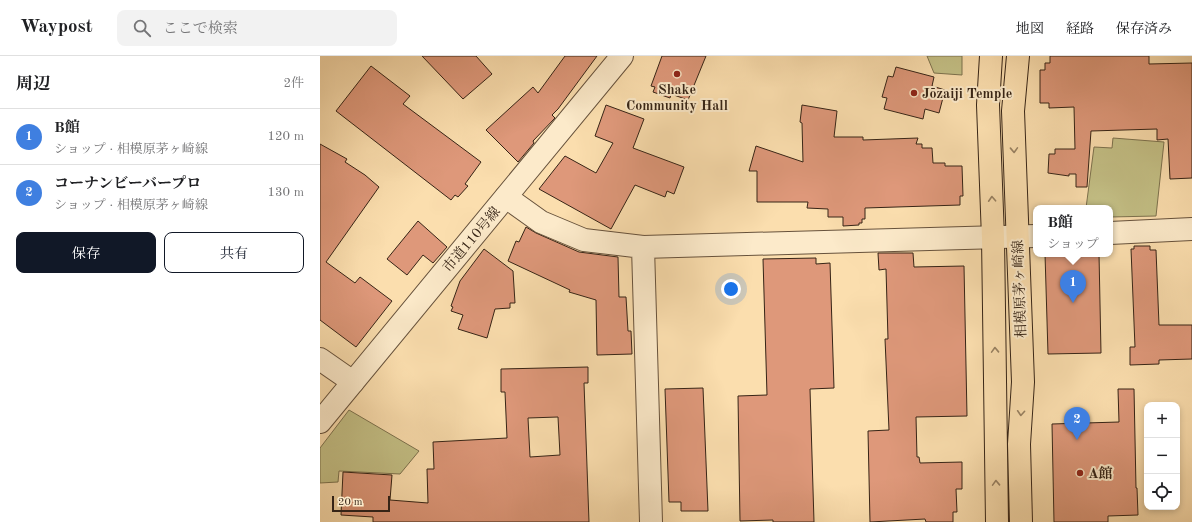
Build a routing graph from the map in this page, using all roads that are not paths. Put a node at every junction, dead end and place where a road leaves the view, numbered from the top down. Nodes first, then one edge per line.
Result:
1 (622, 56) edge
2 (991, 56) edge
3 (1018, 56) edge
4 (506, 197) junction
5 (1192, 229) edge
6 (1113, 233) edge
7 (1027, 236) edge
8 (993, 238) junction
9 (643, 248) junction
10 (320, 359) edge
11 (353, 382) junction
12 (320, 422) edge
13 (651, 522) edge
14 (997, 522) edge
15 (1021, 522) edge

1 - 4 street, 市道110号線
8 -> 2 main road, 相模原茅ヶ崎線
3 -> 7 main road, 相模原茅ヶ崎線
4 - 9 street
4 - 11 street, 市道110号線
5 - 6 street
7 - 8 street
7 -> 15 main road, 相模原茅ヶ崎線
8 - 9 street
14 -> 8 main road, 相模原茅ヶ崎線
9 - 13 street
10 - 11 street
11 - 12 street, 市道110号線

